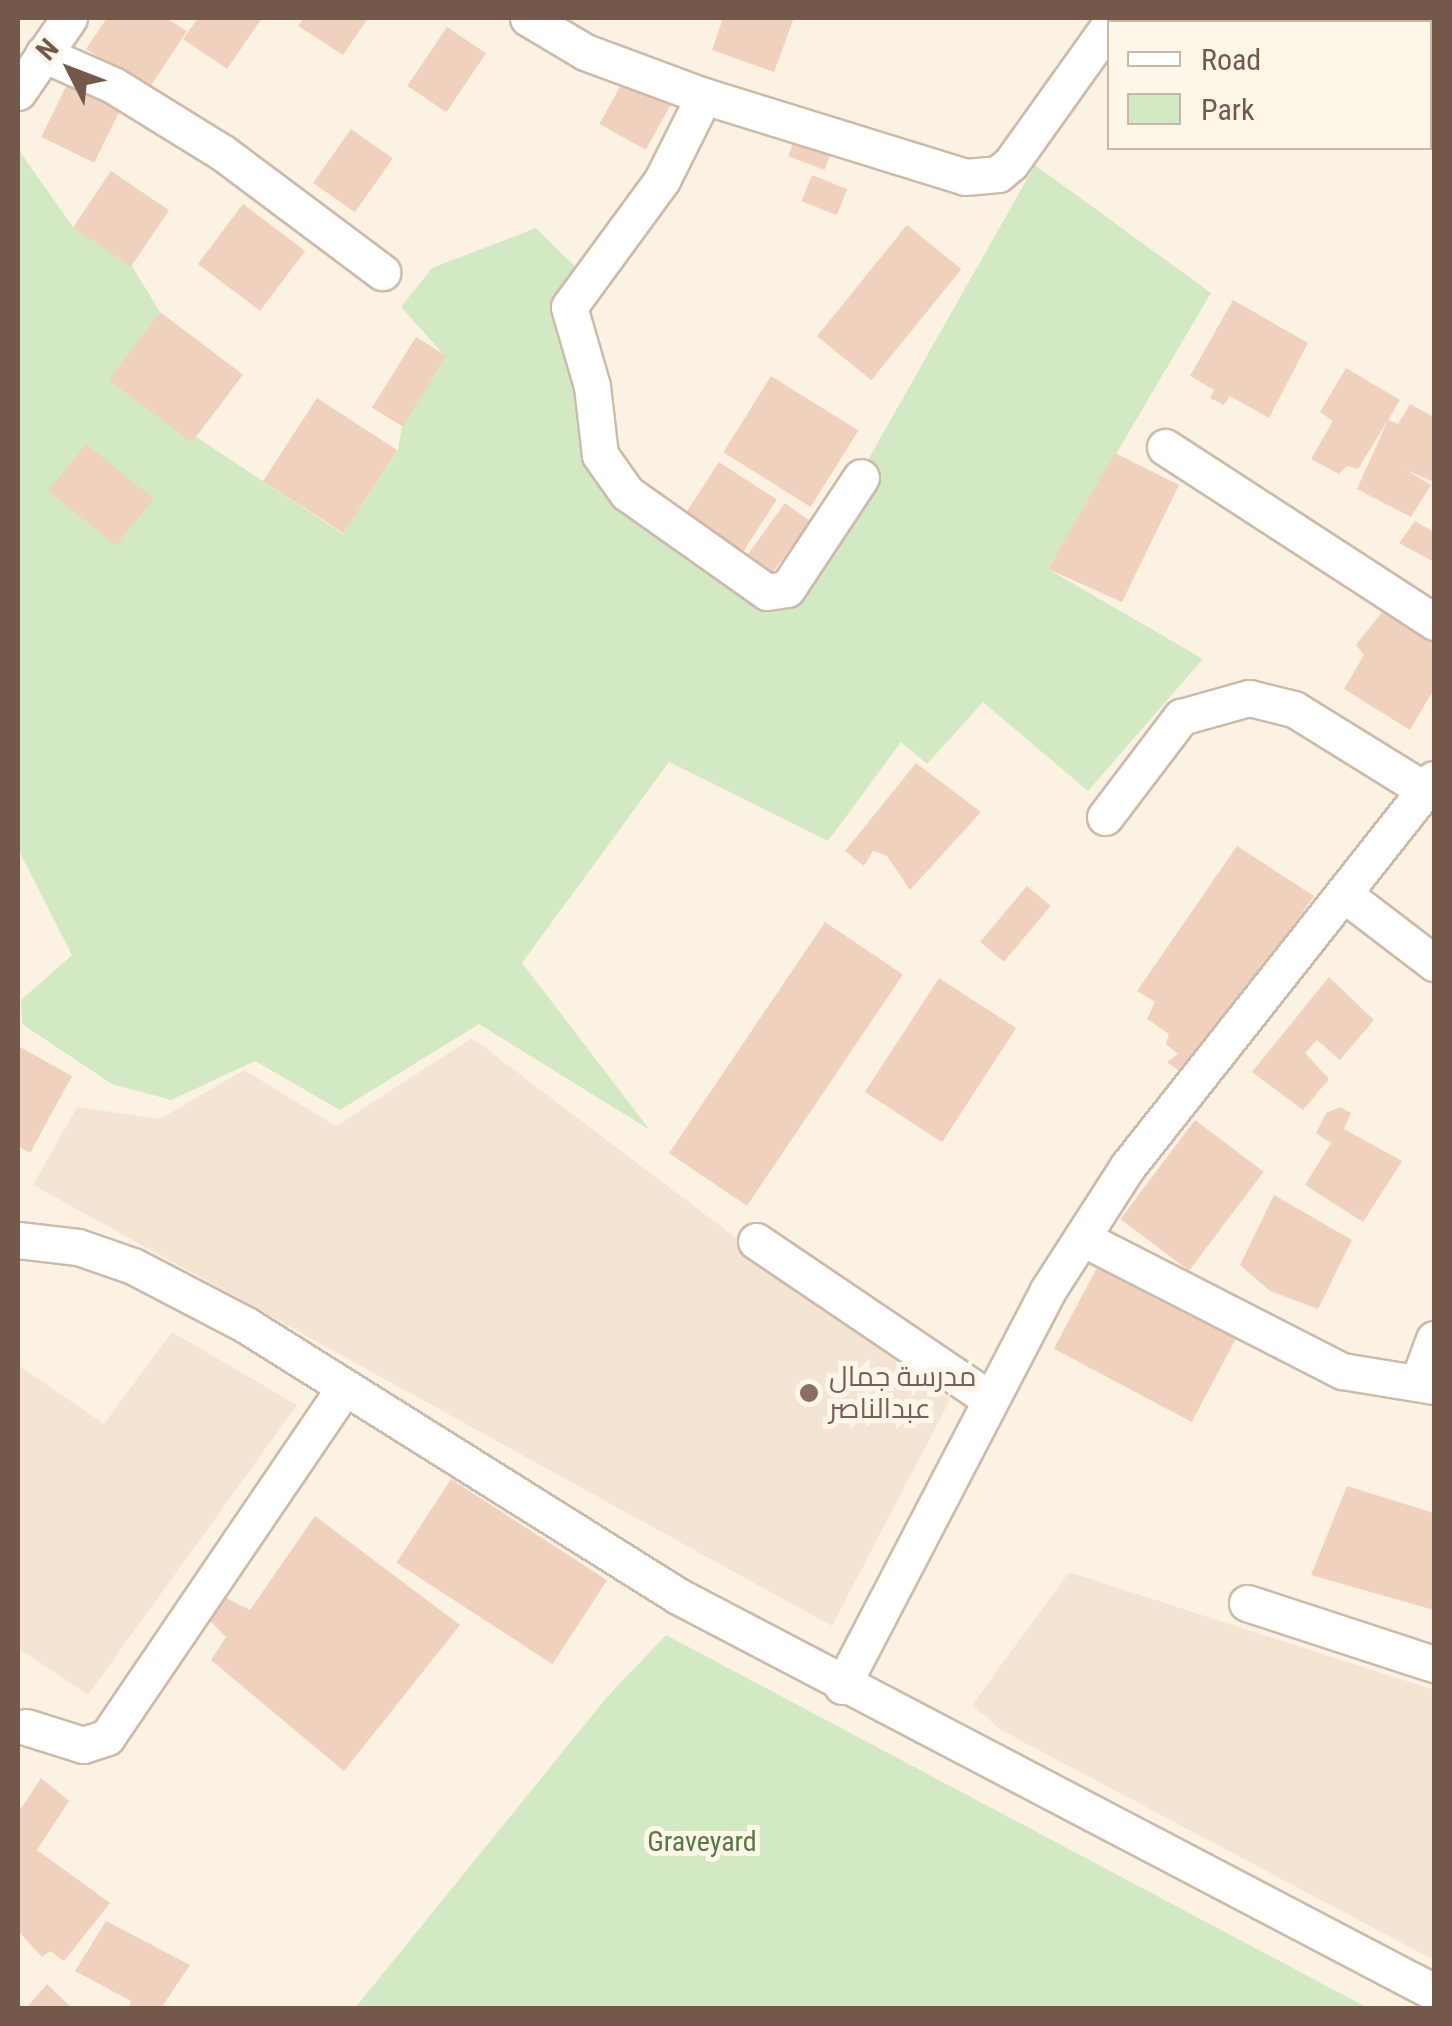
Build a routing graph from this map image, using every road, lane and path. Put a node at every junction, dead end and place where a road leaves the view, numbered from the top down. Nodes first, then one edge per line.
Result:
1 (68, 18) edge
2 (528, 18) edge
3 (1107, 27) edge
4 (44, 54) junction
5 (18, 92) edge
6 (704, 96) junction
7 (382, 272) dead end
8 (1165, 447) dead end
9 (861, 477) dead end
10 (1434, 622) edge
11 (1430, 785) edge
12 (1106, 818) dead end
13 (1345, 894) junction
14 (1434, 963) edge
15 (1082, 1238) junction
16 (18, 1240) edge
17 (756, 1241) dead end
18 (1434, 1338) edge
19 (1426, 1384) edge
20 (344, 1390) junction
21 (988, 1399) junction
22 (1246, 1602) dead end
23 (1434, 1664) edge
24 (842, 1686) junction
25 (26, 1727) dead end
26 (1434, 1992) edge

1 - 4 street
2 - 6 street
3 - 6 street
4 - 5 street
4 - 7 street
6 - 9 street
8 - 10 street
11 - 12 street
11 - 13 street
13 - 14 street
13 - 15 street
15 - 19 street
15 - 21 street
16 - 20 street
17 - 21 street
18 - 19 street
20 - 24 street
20 - 25 street
21 - 24 street
22 - 23 street
24 - 26 street

